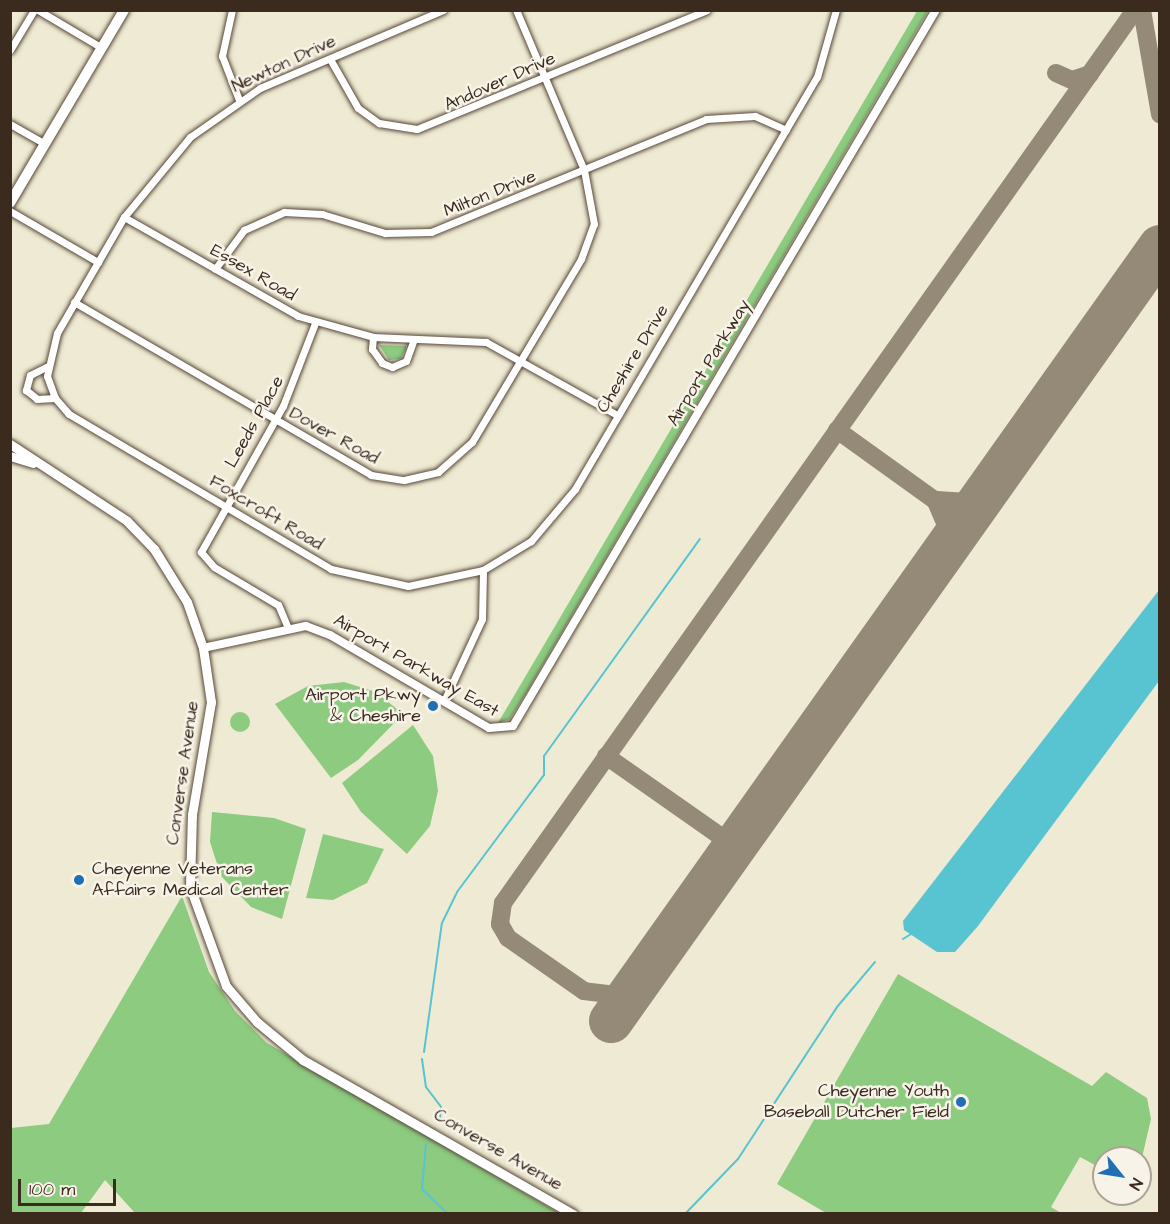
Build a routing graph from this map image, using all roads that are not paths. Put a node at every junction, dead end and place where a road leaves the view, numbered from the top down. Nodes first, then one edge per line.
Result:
1 (34, 10) edge
2 (38, 10) edge
3 (124, 10) edge
4 (232, 10) edge
5 (443, 10) edge
6 (516, 10) edge
7 (707, 10) edge
8 (836, 10) edge
9 (936, 10) edge
10 (102, 48) junction
11 (10, 50) edge
12 (330, 59) junction
13 (544, 78) junction
14 (238, 100) junction
15 (10, 124) edge
16 (786, 130) junction
17 (45, 144) junction
18 (584, 171) junction
19 (10, 203) edge
20 (10, 211) edge
21 (124, 217) junction
22 (98, 262) junction
23 (215, 269) junction
24 (74, 302) junction
25 (315, 323) junction
26 (374, 337) junction
27 (414, 339) junction
28 (521, 359) junction
29 (46, 367) junction
30 (55, 398) junction
31 (617, 415) junction
32 (276, 420) junction
33 (10, 444) edge
34 (10, 456) edge
35 (38, 465) junction
36 (225, 506) junction
37 (483, 570) junction
38 (288, 628) junction
39 (203, 648) junction
40 (444, 701) junction
41 (508, 729) joint
42 (573, 1214) edge

1 - 11 street
2 - 10 street
3 - 10 main road
4 - 14 street
5 - 12 street, Newton Drive
6 - 13 street, Dover Road
7 - 13 street, Andover Drive
8 - 16 street, Cheshire Drive
9 - 41 street, Airport Parkway
10 - 17 main road
12 - 13 street, Andover Drive
12 - 14 street, Newton Drive
13 - 18 street, Dover Road
14 - 21 street, Newton Drive
15 - 17 street
16 - 18 street, Milton Drive
16 - 31 street, Cheshire Drive
17 - 19 main road
18 - 23 street, Milton Drive
18 - 28 street, Dover Road
20 - 22 street
21 - 22 street, Newton Drive
21 - 23 street, Essex Road
22 - 24 street, Foxcroft Road
23 - 25 street, Essex Road
24 - 29 street, Foxcroft Road
24 - 32 street, Dover Road
25 - 26 street, Essex Road
25 - 32 street, Leeds Place
26 - 27 street, Essex Road
26 - 27 street
27 - 28 street, Essex Road
28 - 31 street, Essex Road
28 - 32 street, Dover Road
29 - 30 street
29 - 30 street, Foxcroft Road
30 - 36 street, Foxcroft Road
31 - 37 street, Cheshire Drive
32 - 36 street, Leeds Place
33 - 35 main road, Converse Avenue
34 - 35 main road, Converse Avenue
35 - 39 main road, Converse Avenue
36 - 37 street, Foxcroft Road
36 - 38 street, Leeds Place
37 - 40 street
38 - 39 street, Airport Parkway East
38 - 40 street, Airport Parkway East
39 - 42 main road, Converse Avenue
40 - 41 street, Airport Parkway East

